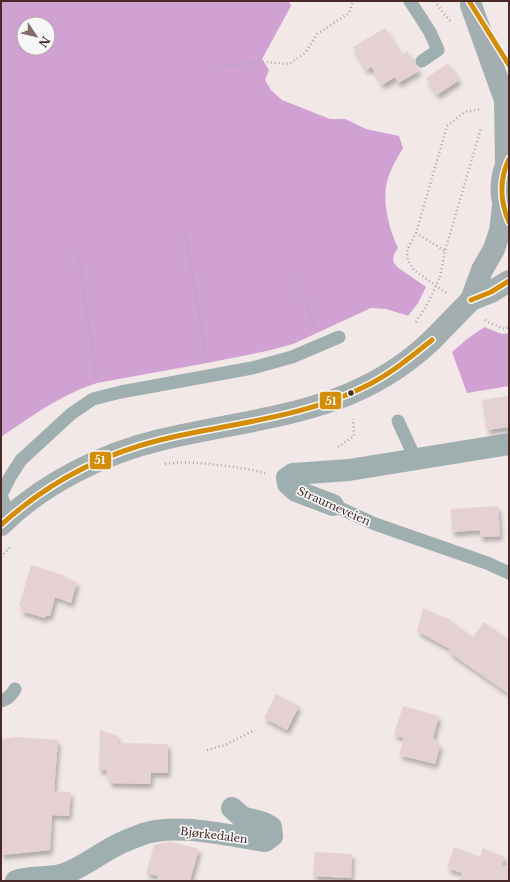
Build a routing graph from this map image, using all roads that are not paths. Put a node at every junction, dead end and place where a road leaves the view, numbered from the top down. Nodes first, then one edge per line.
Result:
1 (410, 1) edge
2 (470, 3) edge
3 (422, 61) dead end
4 (509, 65) edge
5 (508, 162) edge
6 (506, 214) edge
7 (509, 280) edge
8 (471, 300) junction
9 (339, 337) dead end
10 (398, 421) dead end
11 (509, 444) edge
12 (416, 460) junction
13 (333, 505) joint
14 (5, 521) edge
15 (509, 573) edge
16 (15, 689) dead end
17 (1, 700) edge
18 (232, 808) dead end
19 (16, 881) edge

1 - 3 lane
2 - 4 main road
2 - 5 main road
5 - 6 main road
6 - 8 main road
7 - 8 main road
8 - 14 main road, bridge
9 - 14 lane
10 - 12 lane
11 - 12 street, Straumeveien
12 - 13 street, Straumeveien
13 - 15 lane, Straumeveien
16 - 17 lane
18 - 19 street, Bjørkedalen

